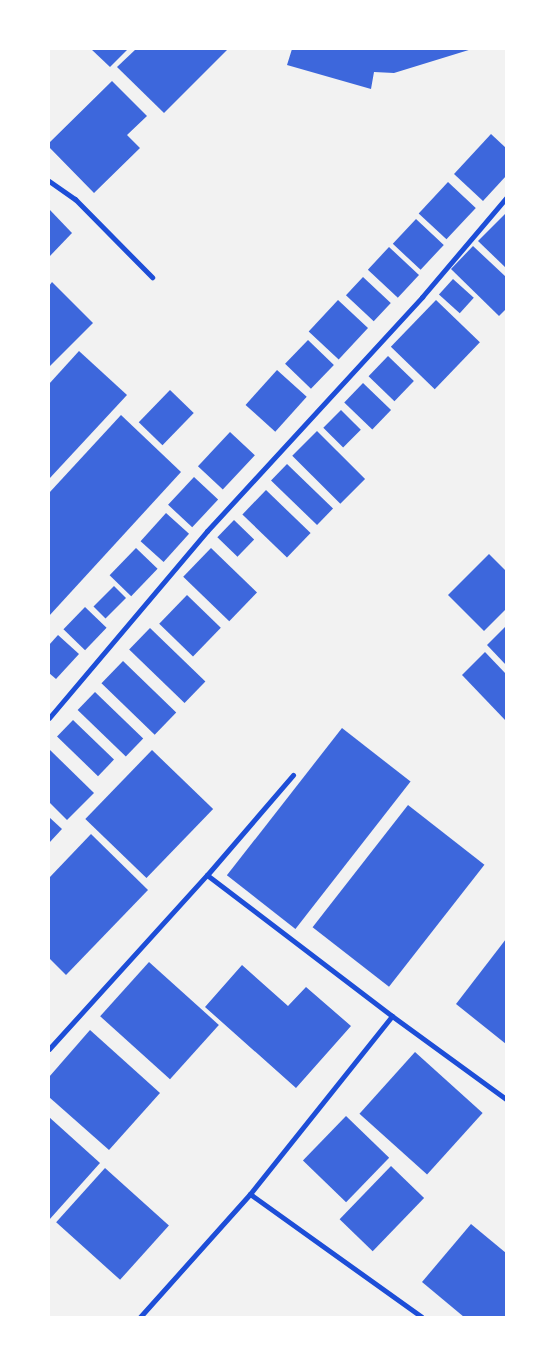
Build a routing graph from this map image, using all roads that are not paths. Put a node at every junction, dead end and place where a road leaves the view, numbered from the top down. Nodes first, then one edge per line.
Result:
1 (49, 181) edge
2 (506, 198) edge
3 (152, 276) dead end
4 (49, 718) edge
5 (293, 775) dead end
6 (207, 875) junction
7 (392, 1016) junction
8 (49, 1049) edge
9 (506, 1099) edge
10 (250, 1194) junction
11 (140, 1317) edge
12 (422, 1317) edge

1 - 3 street
2 - 4 street
5 - 6 street
6 - 7 street
6 - 8 street
7 - 9 street
7 - 10 street
10 - 11 street
10 - 12 street

